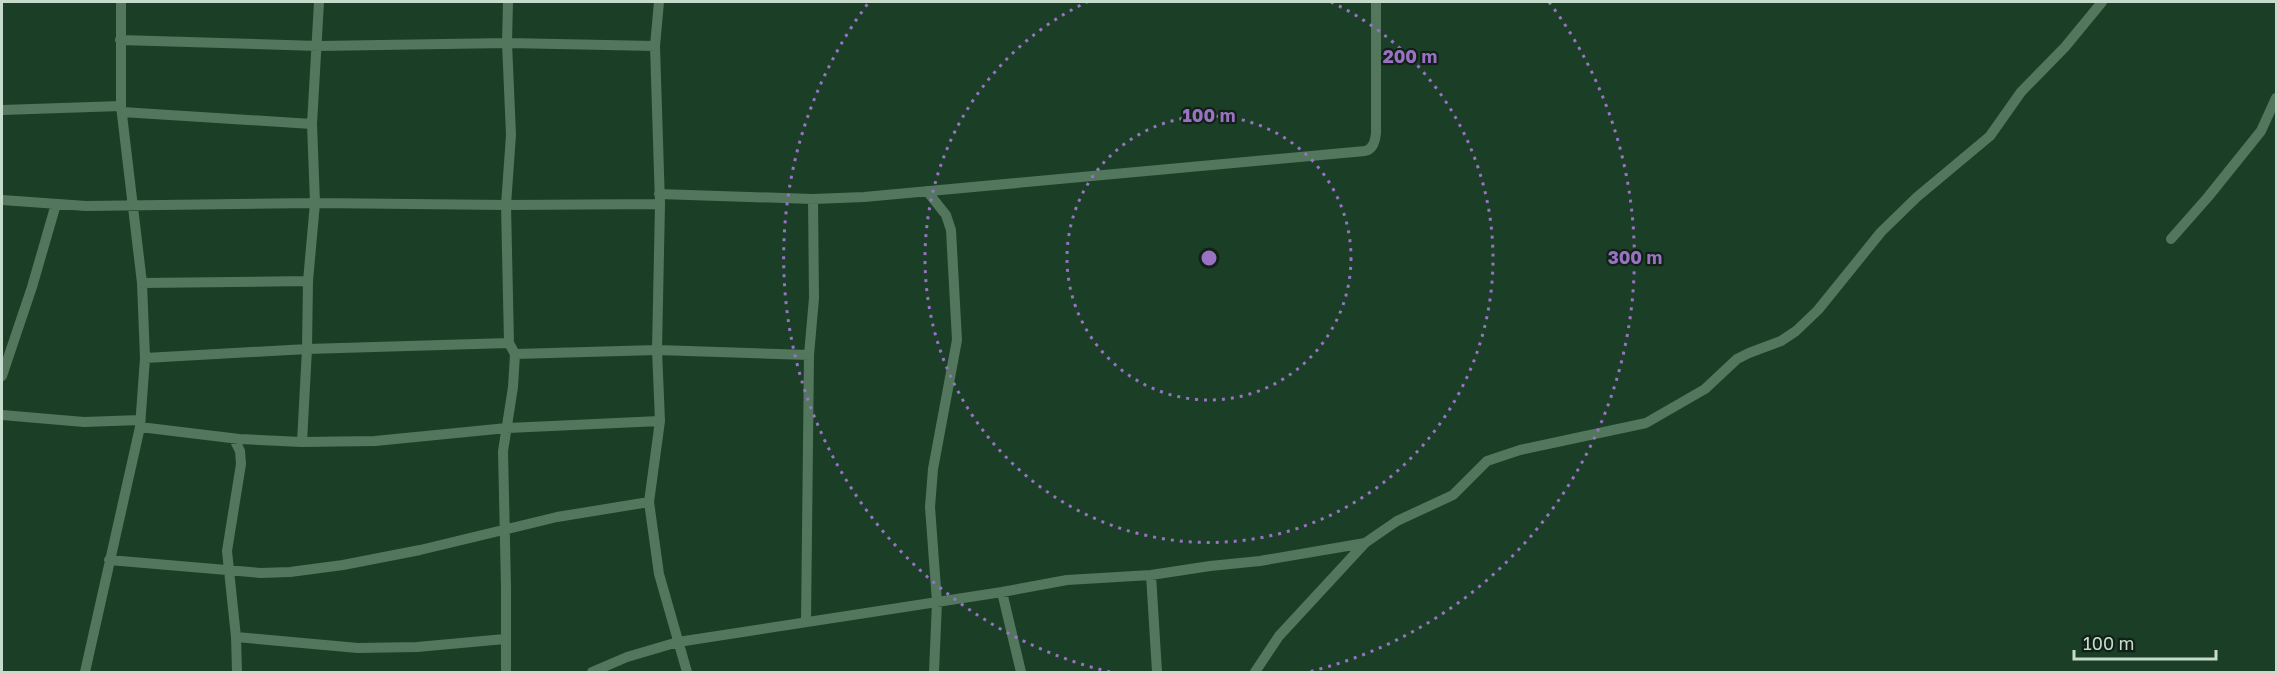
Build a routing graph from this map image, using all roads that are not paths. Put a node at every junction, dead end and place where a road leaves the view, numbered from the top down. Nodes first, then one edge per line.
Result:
1 (121, 2) edge
2 (319, 2) edge
3 (508, 2) edge
4 (659, 2) edge
5 (1376, 2) edge
6 (2102, 2) edge
7 (120, 40) junction
8 (507, 43) junction
9 (318, 46) junction
10 (655, 46) junction
11 (2277, 98) edge
12 (122, 109) junction
13 (2, 110) edge
14 (312, 124) junction
15 (927, 192) junction
16 (659, 199) junction
17 (813, 199) junction
18 (2, 200) edge
19 (315, 203) junction
20 (56, 204) junction
21 (506, 205) junction
22 (134, 206) junction
23 (2171, 239) dead end
24 (308, 281) junction
25 (142, 283) junction
26 (509, 343) junction
27 (307, 349) junction
28 (657, 350) junction
29 (515, 354) junction
30 (809, 355) junction
31 (145, 358) junction
32 (2, 376) edge
33 (2, 415) edge
34 (660, 422) junction
35 (140, 424) junction
36 (507, 428) junction
37 (234, 438) junction
38 (302, 442) junction
39 (649, 502) junction
40 (504, 530) junction
41 (1365, 543) junction
42 (109, 560) junction
43 (228, 570) junction
44 (1151, 575) junction
45 (1002, 592) junction
46 (937, 602) junction
47 (806, 622) junction
48 (236, 637) junction
49 (506, 639) junction
50 (678, 642) junction
51 (86, 672) edge
52 (237, 672) edge
53 (506, 672) edge
54 (592, 672) edge
55 (687, 672) edge
56 (934, 672) edge
57 (1021, 672) edge
58 (1157, 672) edge
59 (1255, 672) edge

1 - 7 street
2 - 9 street
3 - 8 street
4 - 10 street
5 - 15 street
6 - 41 street
7 - 9 street
7 - 12 street
8 - 9 street
8 - 10 street
8 - 21 street
9 - 14 street
10 - 16 street
11 - 23 street
12 - 13 street
12 - 14 street
12 - 22 street
14 - 19 street
15 - 17 street
15 - 46 street
16 - 17 street
16 - 21 street
16 - 28 street
17 - 30 street
18 - 20 street
19 - 21 street
19 - 22 street
19 - 24 street
20 - 22 street
20 - 32 street
21 - 26 street
22 - 25 street
24 - 25 street
24 - 27 street
25 - 31 street
26 - 27 street
26 - 29 street
27 - 31 street
27 - 38 street
28 - 29 street
28 - 30 street
28 - 34 street
29 - 36 street
30 - 47 street
31 - 35 street
33 - 35 street
34 - 36 street
34 - 39 street
35 - 37 street
35 - 42 street
36 - 38 street
36 - 40 street
37 - 38 street
37 - 43 street
39 - 40 street
39 - 50 street
40 - 43 street
40 - 49 street
41 - 44 street
41 - 59 street
42 - 43 street
42 - 51 street
43 - 48 street
44 - 45 street
44 - 58 street
45 - 46 street
45 - 57 street
46 - 47 street
46 - 56 street
47 - 50 street
48 - 49 street
48 - 52 street
49 - 53 street
50 - 54 street
50 - 55 street

